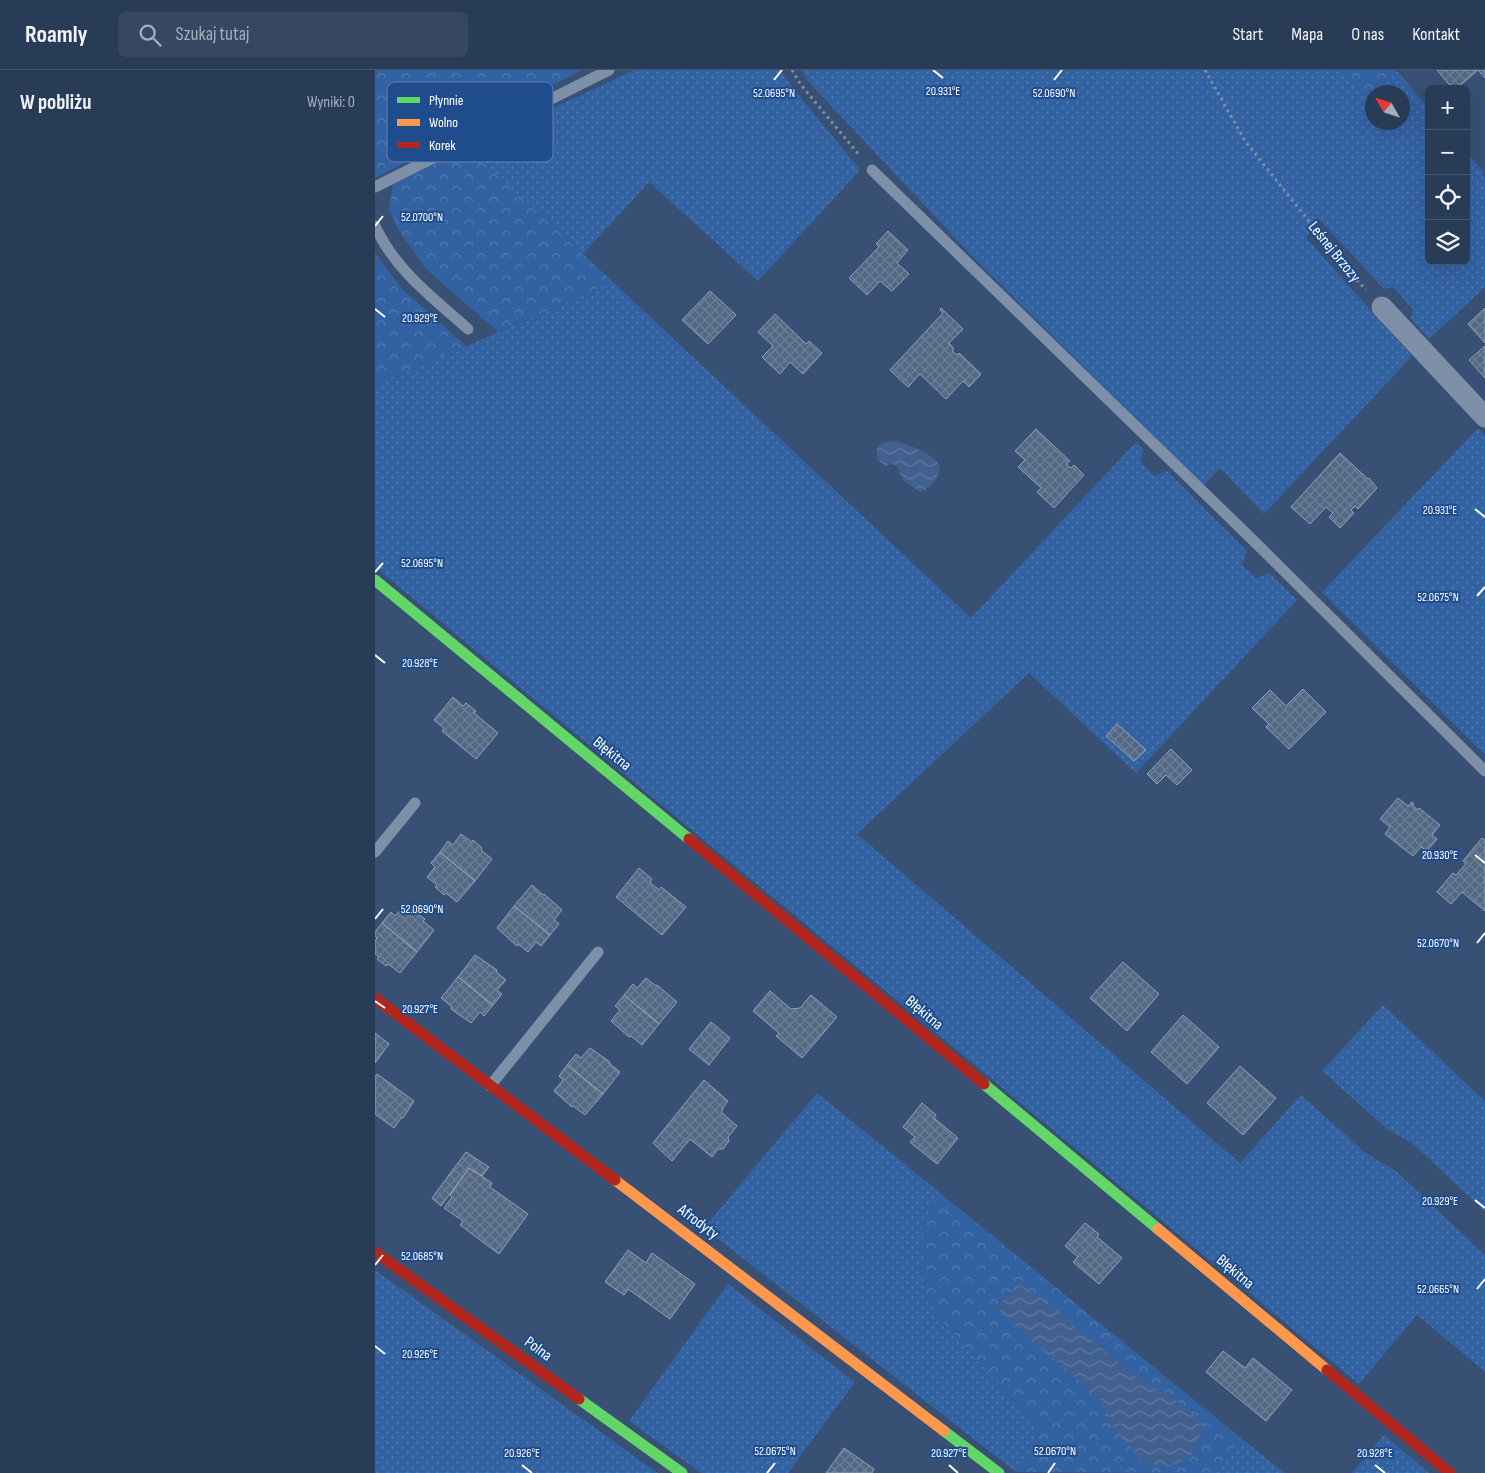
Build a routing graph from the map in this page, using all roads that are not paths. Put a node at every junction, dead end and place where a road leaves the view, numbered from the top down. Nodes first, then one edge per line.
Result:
1 (609, 70) edge
2 (553, 98) edge
3 (425, 162) edge
4 (872, 170) road end
5 (375, 187) edge
6 (375, 226) edge
7 (1382, 307) road end
8 (468, 329) dead end
9 (1485, 417) edge
10 (375, 580) edge
11 (1485, 771) edge
12 (415, 803) dead end
13 (375, 852) edge
14 (598, 952) dead end
15 (375, 998) edge
16 (490, 1086) junction
17 (375, 1252) edge
18 (682, 1473) edge
19 (999, 1473) edge
20 (1450, 1473) edge

1 - 2 lane
3 - 5 lane
4 - 11 lane
6 - 8 lane
7 - 9 street
10 - 20 street, Błękitna
12 - 13 lane
14 - 16 lane
15 - 16 street, Afrodyty
16 - 19 street, Afrodyty
17 - 18 street, Polna

